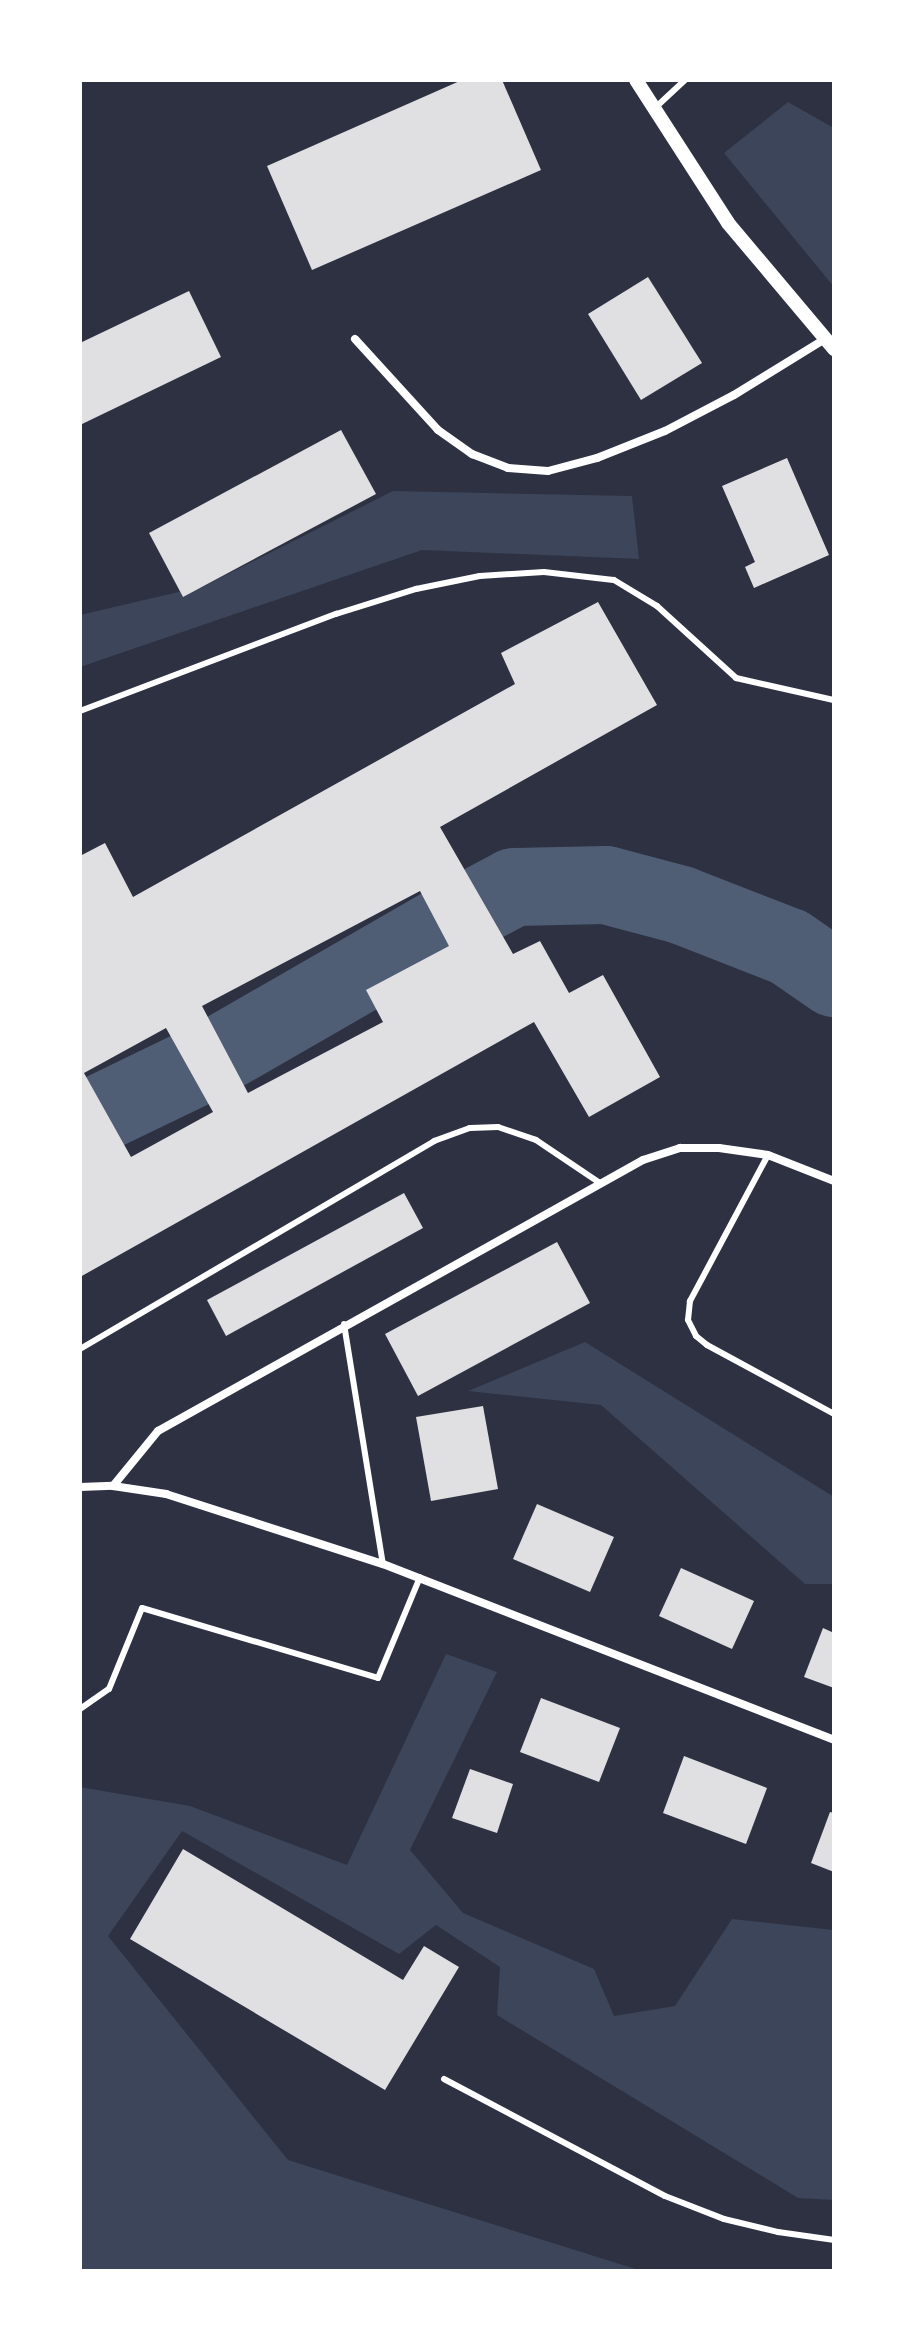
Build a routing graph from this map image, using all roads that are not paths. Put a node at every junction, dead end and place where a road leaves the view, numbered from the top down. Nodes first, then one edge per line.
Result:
1 (636, 80) edge
2 (685, 80) edge
3 (654, 109) junction
4 (355, 339) dead end
5 (829, 344) edge
6 (834, 700) edge
7 (80, 711) edge
8 (768, 1155) junction
9 (834, 1181) edge
10 (600, 1183) junction
11 (344, 1324) junction
12 (80, 1349) edge
13 (834, 1414) edge
14 (113, 1486) junction
15 (80, 1487) edge
16 (383, 1564) junction
17 (420, 1577) junction
18 (80, 1709) edge
19 (834, 1740) edge
20 (444, 2079) dead end
21 (834, 2240) edge

1 - 3 street
2 - 3 lane
3 - 5 street
4 - 5 street
6 - 7 lane
8 - 9 street
8 - 10 street
8 - 13 lane
10 - 11 street
10 - 12 lane
11 - 14 street
11 - 16 lane
14 - 15 street
14 - 16 street
16 - 17 street
17 - 18 lane
17 - 19 street
20 - 21 lane

